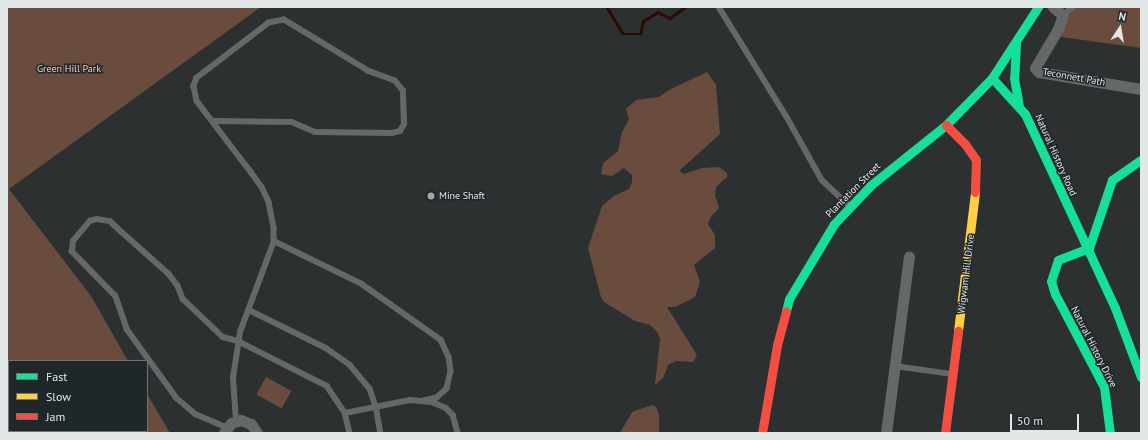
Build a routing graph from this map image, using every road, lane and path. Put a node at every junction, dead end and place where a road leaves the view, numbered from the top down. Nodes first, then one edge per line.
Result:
1 (719, 7) edge
2 (1038, 7) edge
3 (1053, 7) edge
4 (1074, 7) edge
5 (1063, 14) junction
6 (1016, 44) junction
7 (992, 78) junction
8 (1141, 89) edge
9 (1019, 105) junction
10 (213, 121) junction
11 (946, 125) junction
12 (1141, 160) edge
13 (850, 206) junction
14 (274, 241) junction
15 (1089, 248) junction
16 (909, 256) dead end
17 (249, 310) junction
18 (238, 341) junction
19 (895, 366) junction
20 (953, 375) junction
21 (1141, 377) edge
22 (424, 401) junction
23 (376, 406) junction
24 (345, 413) junction
25 (236, 421) junction
26 (225, 430) edge
27 (257, 433) edge
28 (350, 433) edge
29 (381, 433) edge
30 (458, 433) edge
31 (762, 433) edge
32 (886, 433) edge
33 (945, 433) edge
34 (1110, 433) edge

1 - 13 lane
2 - 6 main road, Plantation Street
3 - 5 street
4 - 5 lane
5 - 8 street, Teconnett Path
6 - 7 main road, Plantation Street
6 - 9 main road
7 - 9 main road, Natural History Road
7 - 11 main road, Plantation Street
9 - 15 main road, Natural History Road
10 - 10 lane
10 - 14 lane
11 - 13 main road, Plantation Street
11 - 20 main road, Wigwam Hill Drive
12 - 15 main road
13 - 31 main road, Plantation Street
14 - 17 lane
14 - 22 lane
15 - 21 main road, Natural History Road
15 - 34 main road, Natural History Drive
16 - 19 street
17 - 18 lane
17 - 23 lane
18 - 24 lane
18 - 25 lane
18 - 26 lane
19 - 20 lane
19 - 32 street
20 - 33 main road, Wigwam Hill Drive
22 - 23 lane
22 - 30 lane
23 - 24 lane
23 - 29 lane
24 - 28 lane
25 - 26 street
25 - 27 street

